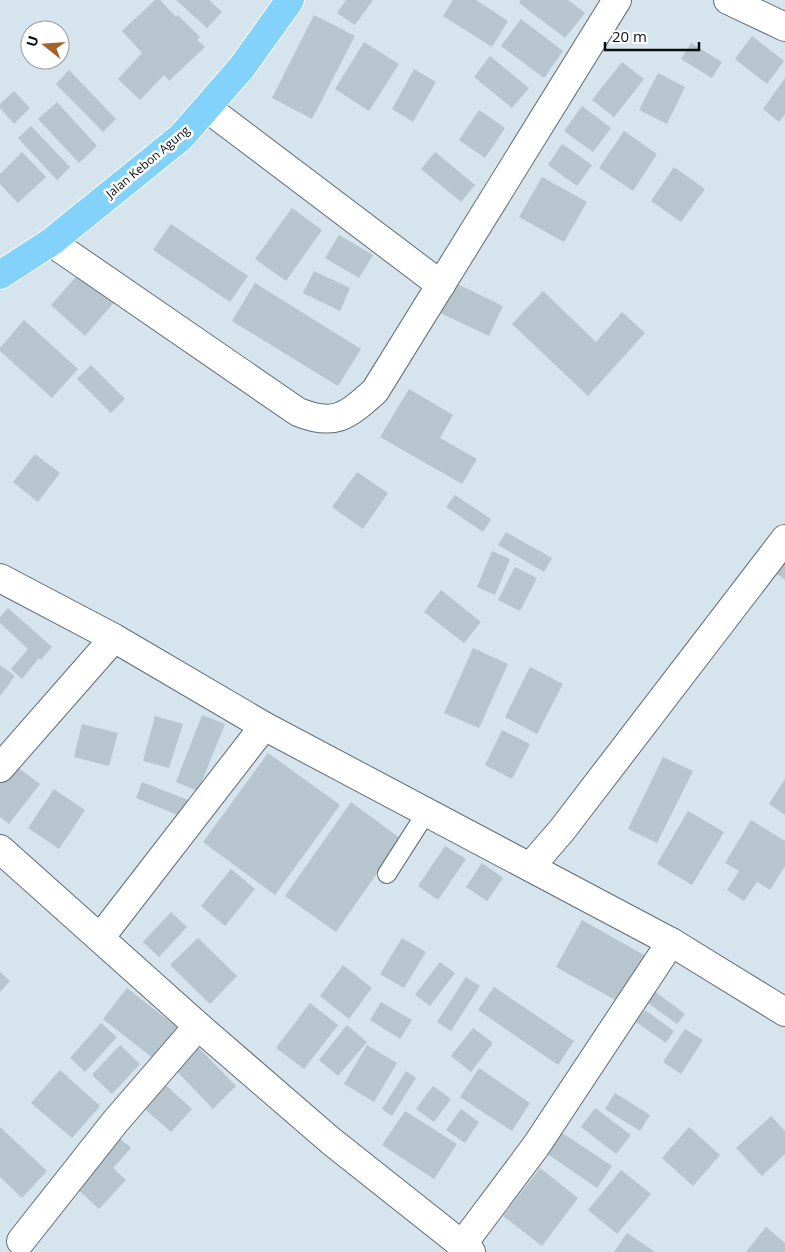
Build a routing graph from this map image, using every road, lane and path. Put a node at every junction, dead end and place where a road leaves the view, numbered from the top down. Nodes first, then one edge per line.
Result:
1 (290, 0) edge
2 (728, 0) edge
3 (608, 3) edge
4 (785, 27) edge
5 (207, 108) junction
6 (51, 242) junction
7 (0, 275) edge
8 (441, 285) junction
9 (785, 540) edge
10 (0, 578) edge
11 (114, 638) junction
12 (264, 726) junction
13 (0, 768) edge
14 (426, 813) junction
15 (0, 849) edge
16 (530, 867) junction
17 (387, 874) dead end
18 (100, 938) junction
19 (670, 942) junction
20 (785, 1012) edge
21 (198, 1026) junction
22 (21, 1241) dead end
23 (467, 1249) edge

1 - 5 main road, Jalan Kebon Agung
2 - 4 street
3 - 8 street
5 - 6 main road, Jalan Kebon Agung
5 - 8 street
6 - 7 main road, Jalan Kebon Agung
6 - 8 street
9 - 16 street
10 - 11 street
11 - 12 street
11 - 13 street
12 - 14 street
12 - 18 street
14 - 16 street
14 - 17 lane
15 - 18 street
16 - 19 street
18 - 21 street
19 - 20 street
19 - 23 street
21 - 22 street
21 - 23 street

